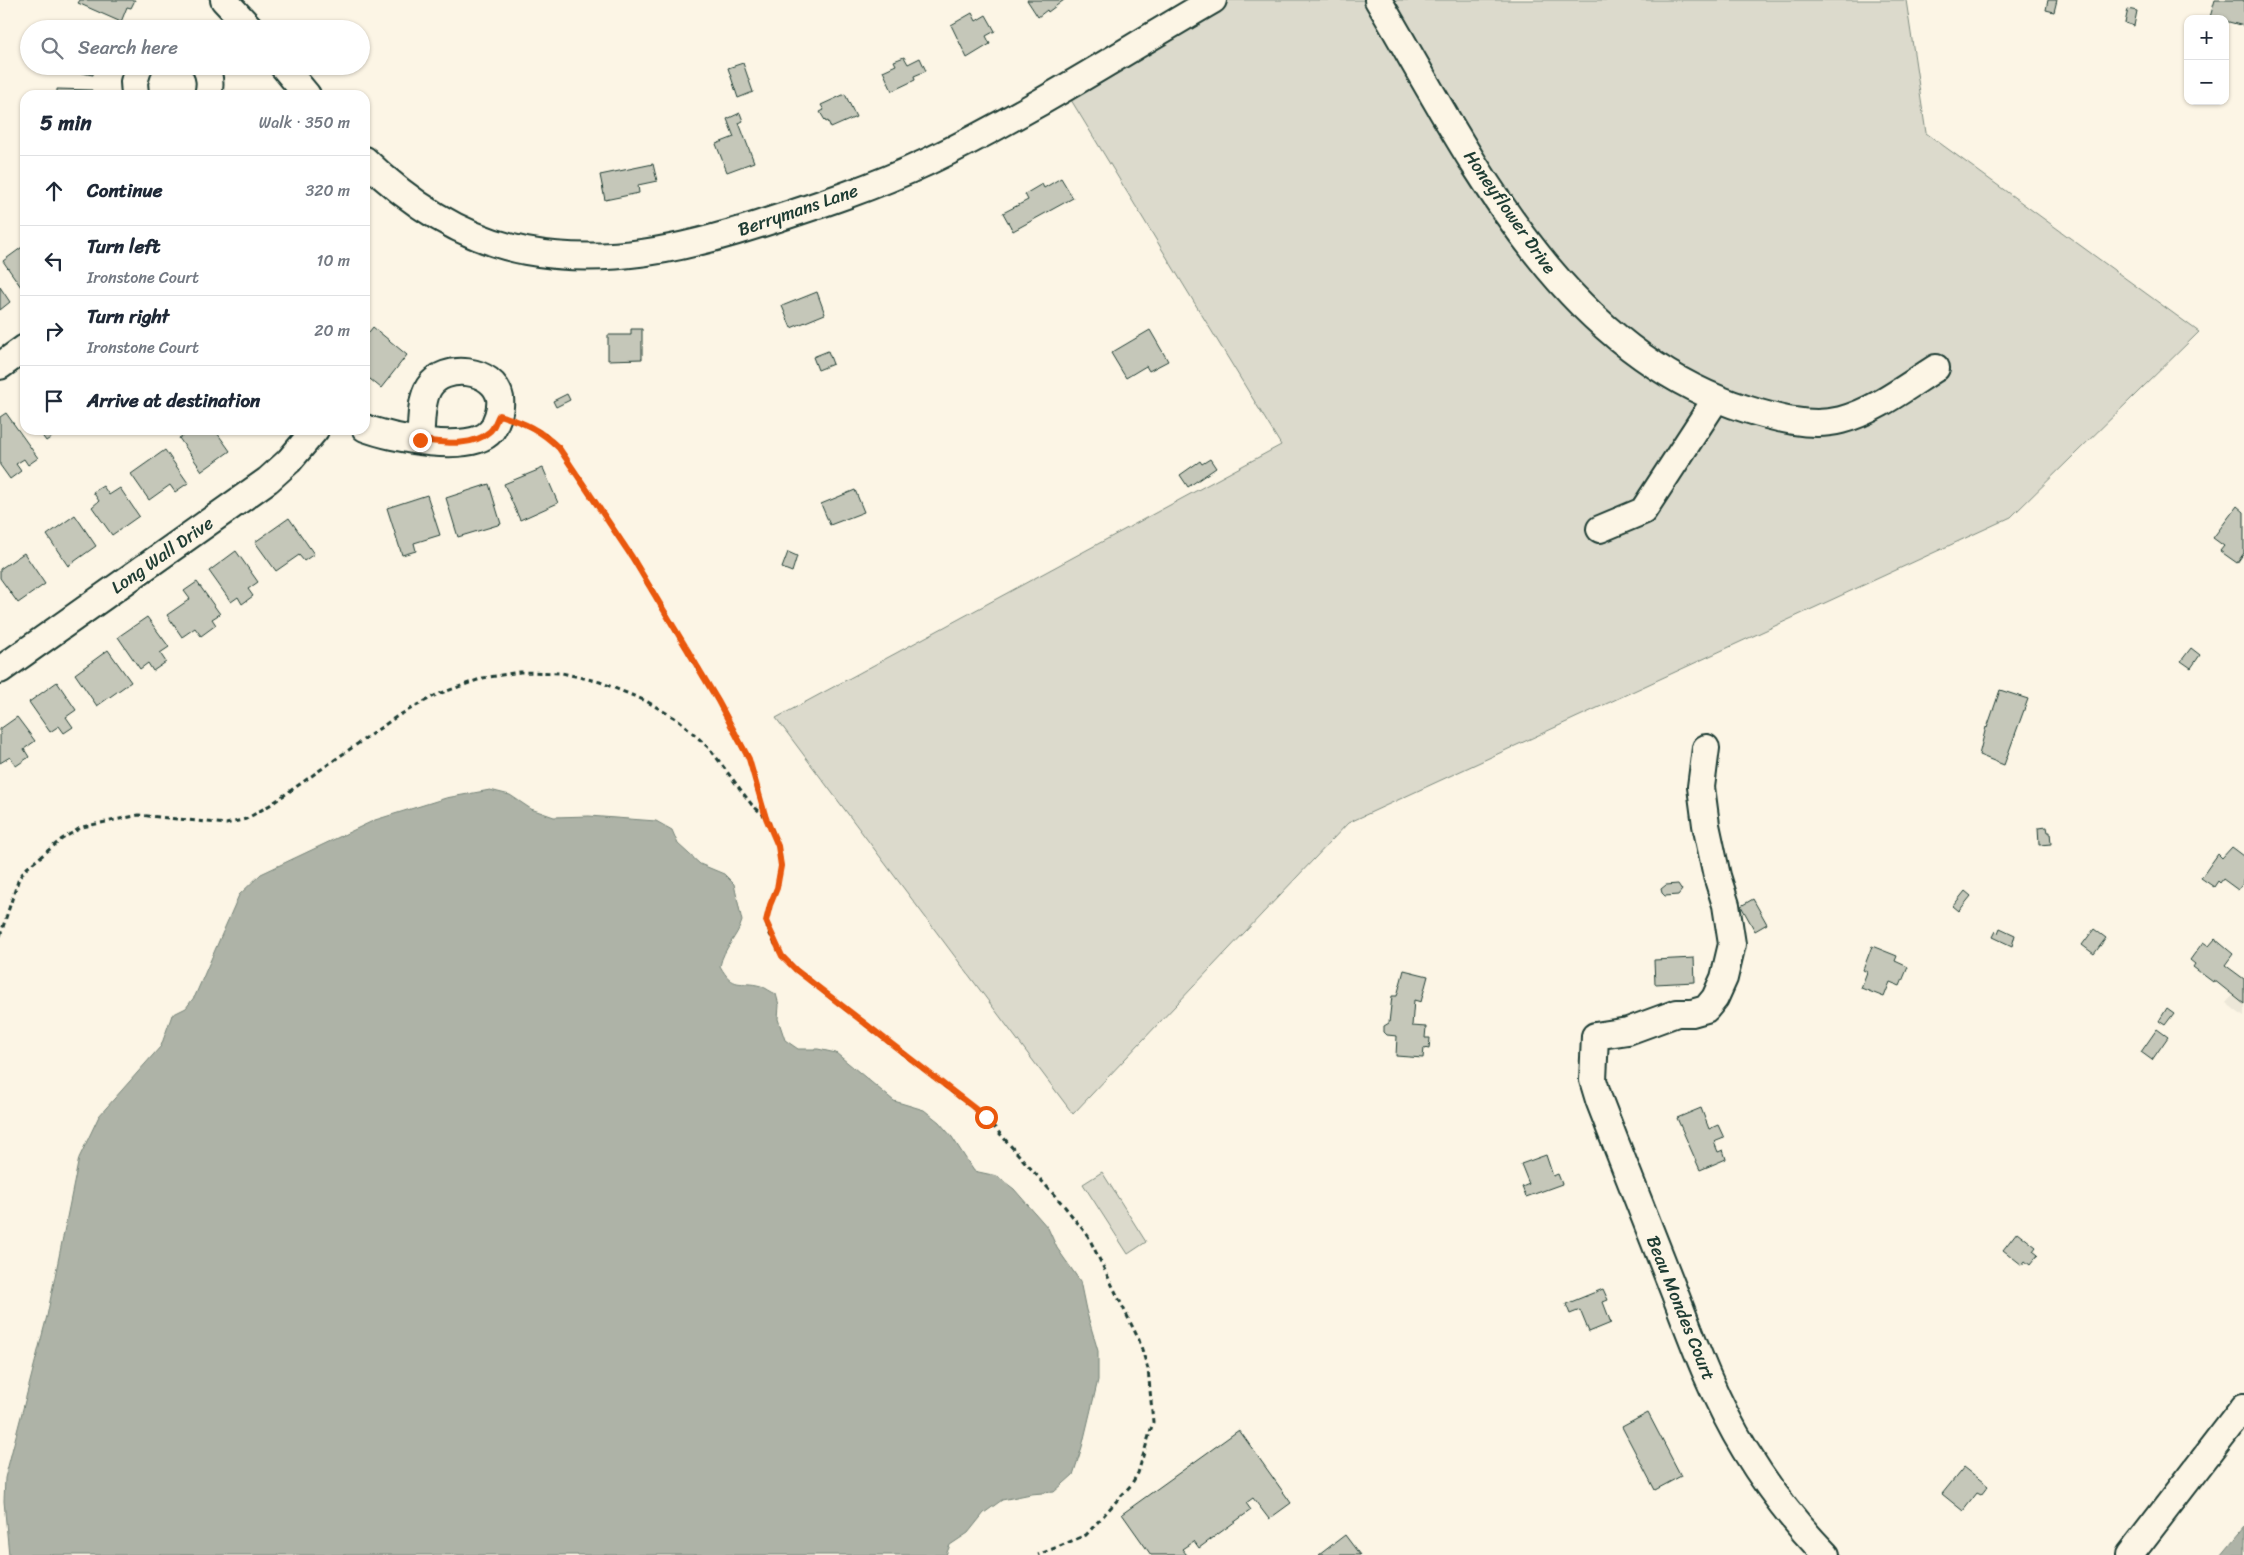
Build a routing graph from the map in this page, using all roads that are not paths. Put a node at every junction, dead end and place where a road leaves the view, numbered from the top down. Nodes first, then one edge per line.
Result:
1 (224, 0) edge
2 (1213, 0) edge
3 (1378, 0) edge
4 (243, 20) edge
5 (136, 75) edge
6 (209, 75) edge
7 (290, 75) edge
8 (135, 90) edge
9 (209, 90) edge
10 (303, 90) edge
11 (370, 165) edge
12 (20, 352) edge
13 (0, 366) edge
14 (1936, 368) dead end
15 (1716, 399) junction
16 (370, 430) edge
17 (311, 435) edge
18 (420, 440) junction
19 (1600, 529) dead end
20 (0, 670) edge
21 (1706, 748) dead end
22 (2244, 1407) edge
23 (1826, 1555) edge
24 (2130, 1555) edge

1 - 4 street
2 - 11 street, Berrymans Lane
3 - 15 street, Honeyflower Drive
5 - 8 street
6 - 9 street
7 - 10 street
12 - 13 street
14 - 15 street, Honeyflower Drive
15 - 19 street
16 - 18 street
17 - 20 street, Long Wall Drive
18 - 18 street
21 - 23 street, Beau Mondes Court
22 - 24 street

